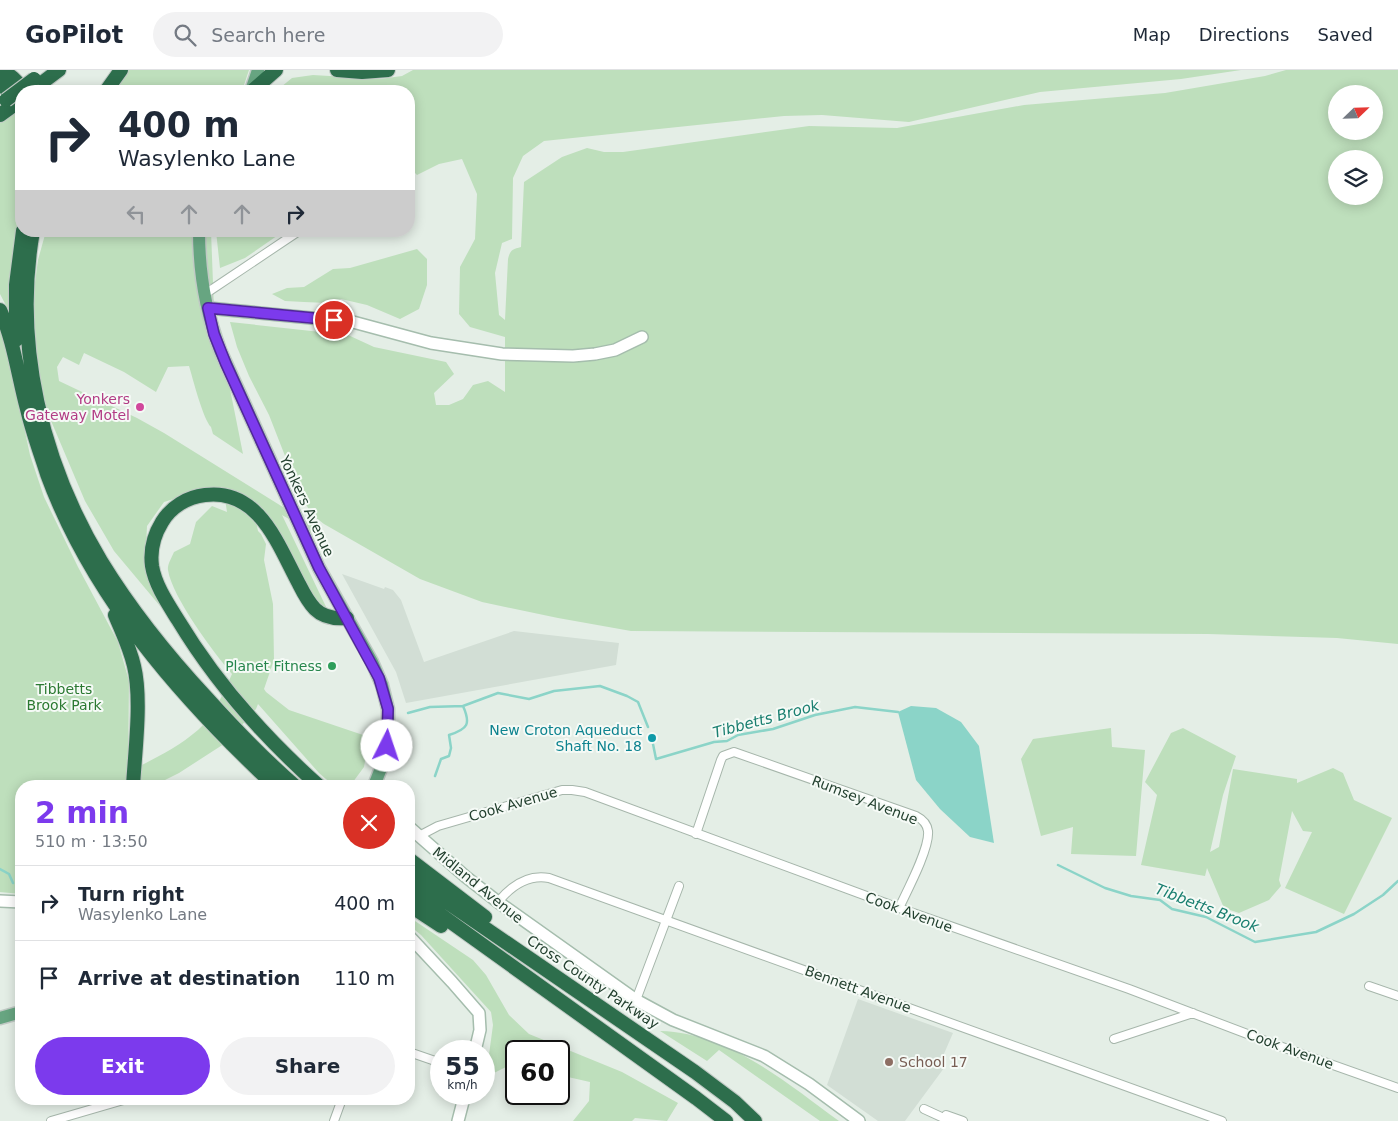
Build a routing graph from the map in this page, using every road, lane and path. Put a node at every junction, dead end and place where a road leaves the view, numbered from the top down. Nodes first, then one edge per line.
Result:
1 (3, 70) edge
2 (16, 70) edge
3 (59, 70) edge
4 (121, 70) edge
5 (258, 70) edge
6 (276, 70) edge
7 (337, 70) edge
8 (388, 70) edge
9 (37, 81) edge
10 (0, 83) edge
11 (20, 85) edge
12 (110, 85) edge
13 (254, 85) edge
14 (259, 85) edge
15 (10, 106) edge
16 (22, 237) edge
17 (32, 237) edge
18 (36, 237) edge
19 (199, 237) edge
20 (290, 237) edge
21 (30, 251) junction
22 (205, 294) junction
23 (208, 308) junction
24 (0, 310) edge
25 (642, 337) dead end
26 (20, 382) junction
27 (104, 589) junction
28 (346, 618) junction
29 (133, 780) edge
30 (269, 780) edge
31 (289, 780) edge
32 (312, 780) edge
33 (377, 780) edge
34 (415, 832) edge
35 (696, 834) junction
36 (419, 836) junction
37 (415, 864) edge
38 (415, 880) edge
39 (679, 886) dead end
40 (415, 896) edge
41 (0, 901) edge
42 (15, 902) edge
43 (498, 902) junction
44 (899, 908) junction
45 (415, 909) edge
46 (667, 920) junction
47 (415, 942) edge
48 (509, 964) junction
49 (551, 972) junction
50 (1369, 986) dead end
51 (1398, 996) edge
52 (636, 1000) junction
53 (15, 1014) edge
54 (1193, 1014) junction
55 (0, 1018) edge
56 (1114, 1039) dead end
57 (478, 1040) edge
58 (415, 1054) edge
59 (430, 1059) edge
60 (1398, 1088) edge
61 (106, 1105) edge
62 (340, 1105) edge
63 (462, 1105) edge
64 (924, 1109) dead end
65 (939, 1115) junction
66 (51, 1121) edge
67 (334, 1121) edge
68 (458, 1121) edge
69 (726, 1121) edge
70 (755, 1121) edge
71 (859, 1121) edge
72 (950, 1121) edge
73 (963, 1121) edge
74 (1222, 1121) edge

1 - 11 highway
2 - 9 highway
3 - 9 highway
4 - 12 highway
5 - 13 main road
6 - 14 highway
7 - 8 highway
10 - 15 highway
16 - 26 highway
17 - 21 highway
18 - 21 highway
19 - 22 main road, Yonkers Avenue
20 - 22 street
21 - 31 highway
22 - 23 main road, Yonkers Avenue
23 - 25 street
23 - 28 main road, Yonkers Avenue
24 - 26 highway
26 - 27 highway
27 - 29 highway
27 - 30 highway
28 - 32 highway
28 - 33 main road, Yonkers Avenue
34 - 36 street, Midland Avenue
35 - 36 street, Cook Avenue
35 - 44 street, Cook Avenue
35 - 44 street, Rumsey Avenue
36 - 43 street, Midland Avenue
37 - 49 highway
38 - 49 highway, Cross County Parkway
39 - 46 street
40 - 48 highway
41 - 42 street
43 - 46 street, Bennett Avenue
43 - 52 street, Midland Avenue
44 - 54 street, Cook Avenue
45 - 48 highway
46 - 52 street
46 - 74 street, Bennett Avenue
47 - 57 street
48 - 69 highway
49 - 70 highway, Cross County Parkway
50 - 51 street
52 - 71 street, Midland Avenue
53 - 55 main road
54 - 56 street
54 - 60 street, Cook Avenue
58 - 59 street
61 - 66 street
62 - 67 street
63 - 68 street
64 - 65 street
65 - 72 street
65 - 73 street

